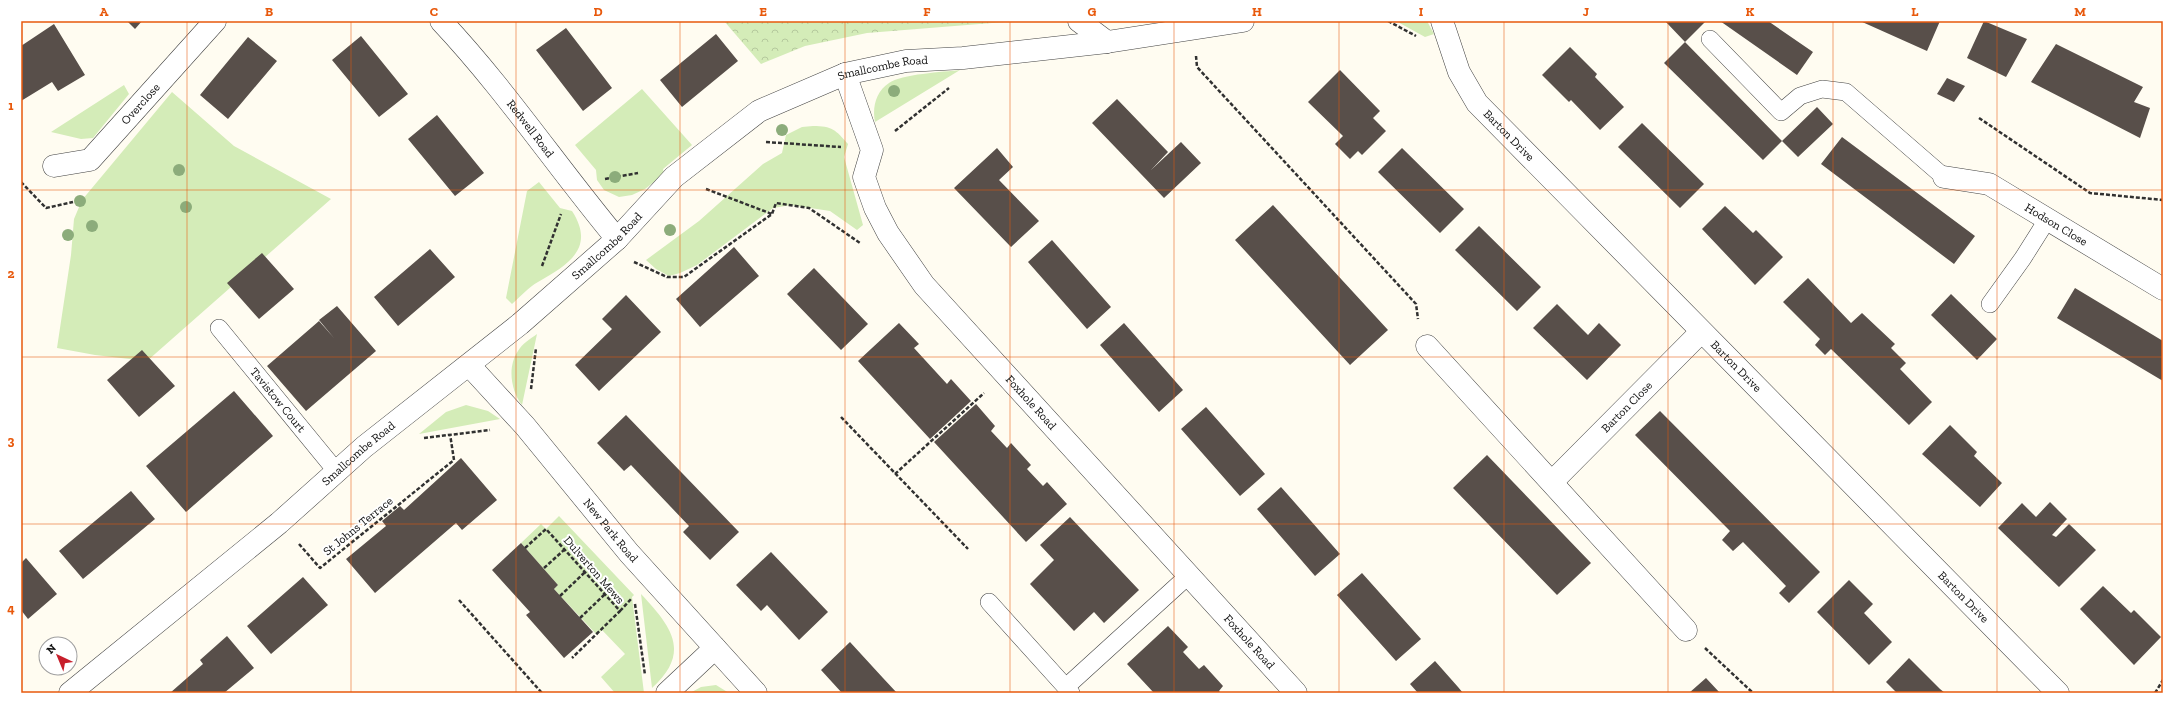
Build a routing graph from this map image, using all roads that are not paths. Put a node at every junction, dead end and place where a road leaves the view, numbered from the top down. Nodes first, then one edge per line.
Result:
1 (215, 21) edge
2 (441, 21) edge
3 (1079, 21) edge
4 (1243, 21) edge
5 (1442, 21) edge
6 (1710, 39) dead end
7 (1106, 42) junction
8 (845, 74) junction
9 (54, 166) dead end
10 (1944, 177) joint
11 (2047, 220) junction
12 (617, 239) junction
13 (2163, 289) edge
14 (1990, 304) dead end
15 (219, 328) dead end
16 (1701, 332) junction
17 (1427, 346) road end
18 (468, 365) junction
19 (336, 472) junction
20 (1552, 482) junction
21 (1189, 575) junction
22 (988, 602) dead end
23 (1686, 630) road end
24 (715, 648) junction
25 (1068, 690) edge
26 (70, 693) edge
27 (667, 693) edge
28 (756, 693) edge
29 (1296, 693) edge
30 (2058, 693) edge

1 - 9 street, Overclose
2 - 12 street, Redwell Road
3 - 7 street
4 - 7 street, Smallcombe Road
5 - 16 street, Barton Drive
6 - 10 lane
7 - 8 street, Smallcombe Road
8 - 12 street, Smallcombe Road
8 - 21 street, Foxhole Road
10 - 11 street, Hodson Close
11 - 13 street, Hodson Close
11 - 14 lane
12 - 18 street, Smallcombe Road
15 - 19 lane, Tavistow Court
16 - 20 street, Barton Close
16 - 30 street, Barton Drive
17 - 20 street
18 - 19 street, Smallcombe Road
18 - 24 street, New Park Road
19 - 26 street, Smallcombe Road
20 - 23 street
21 - 25 lane
21 - 29 street, Foxhole Road
22 - 25 lane
24 - 27 street
24 - 28 street, New Park Road

